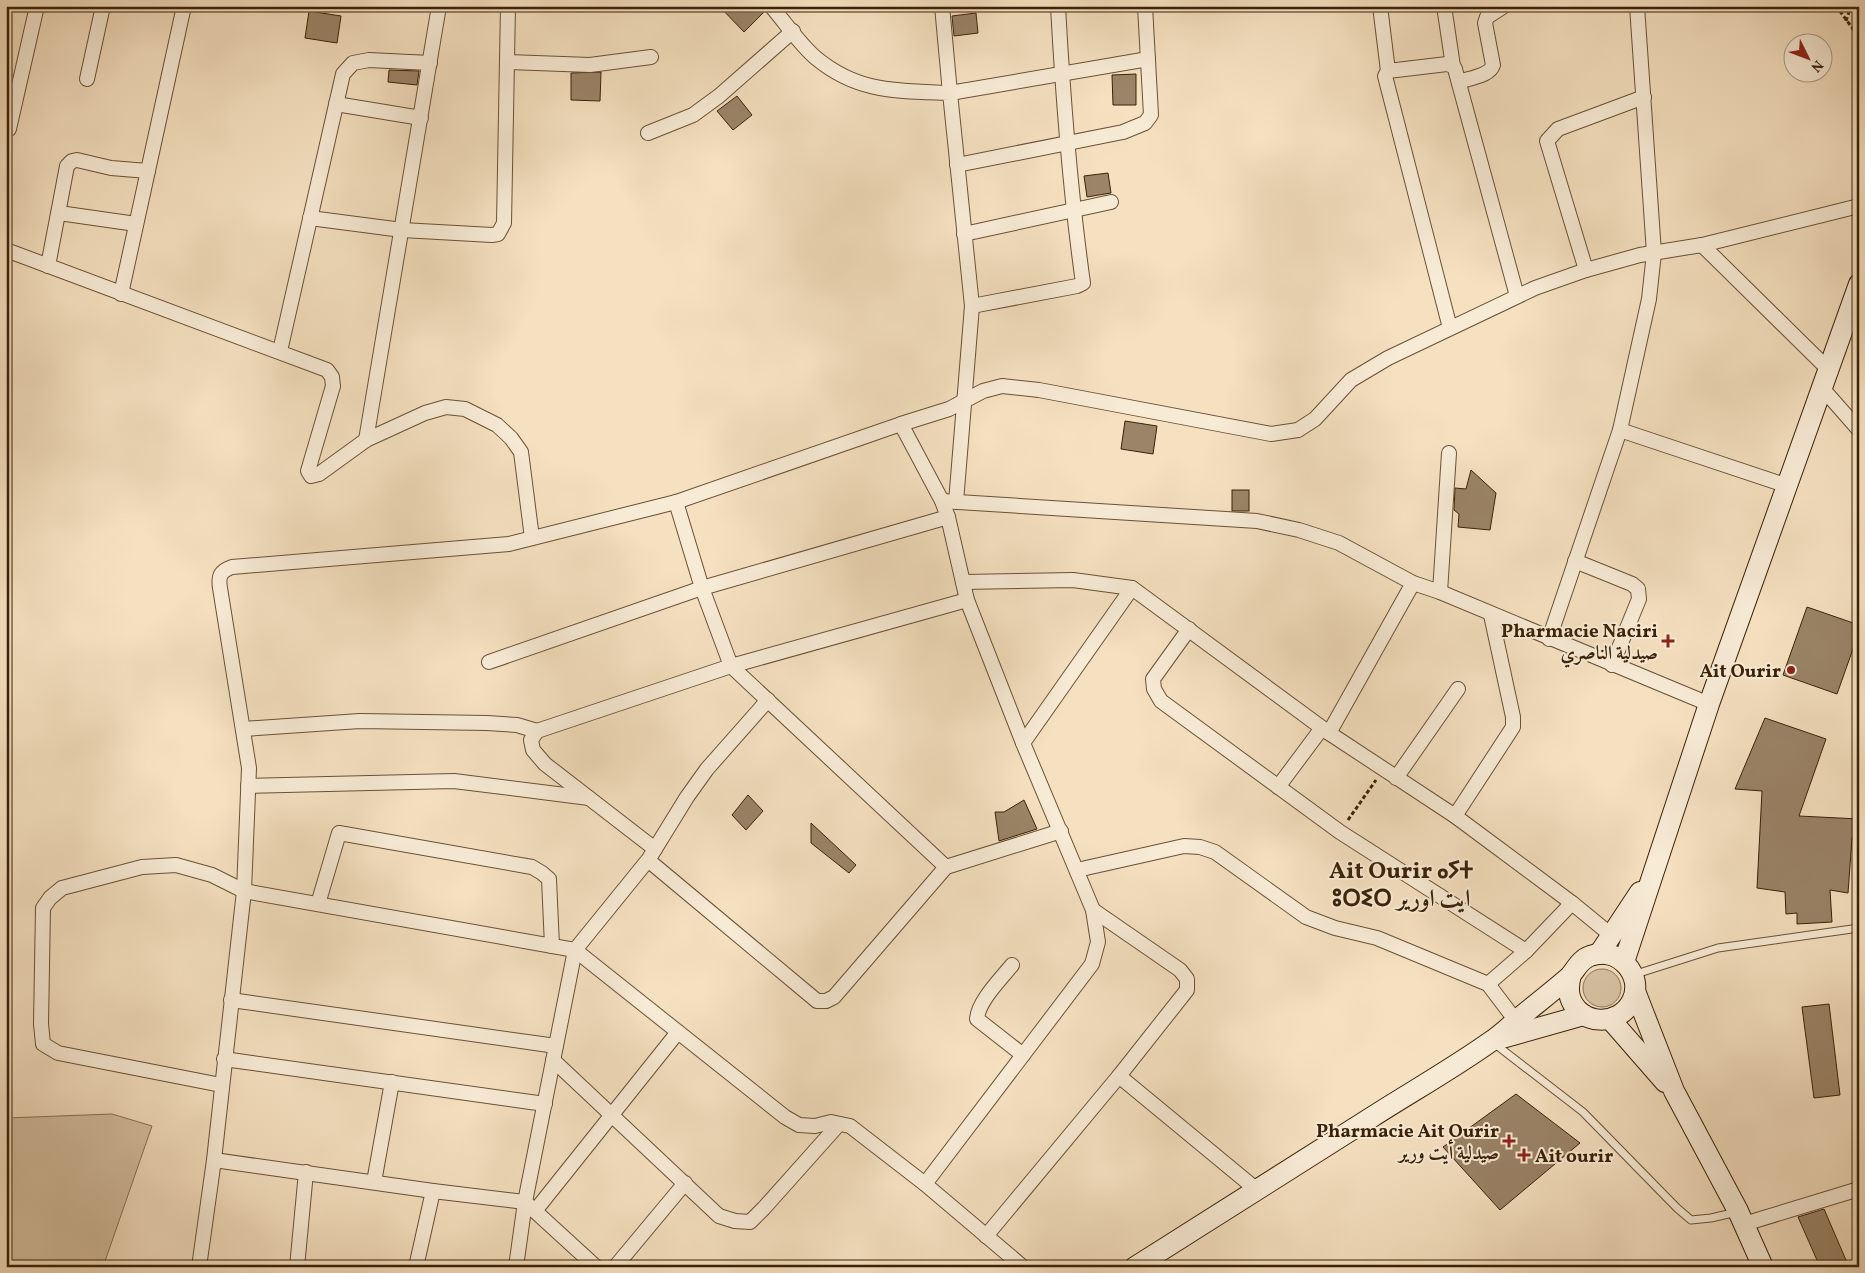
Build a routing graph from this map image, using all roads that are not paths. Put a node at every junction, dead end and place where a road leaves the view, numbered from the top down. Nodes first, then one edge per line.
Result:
1 (37, 6) edge
2 (103, 6) edge
3 (184, 6) edge
4 (439, 6) edge
5 (508, 6) edge
6 (771, 6) edge
7 (942, 6) edge
8 (1058, 6) edge
9 (1145, 6) edge
10 (1380, 6) edge
11 (1444, 6) edge
12 (1504, 6) edge
13 (1637, 6) edge
14 (792, 31) junction
15 (651, 57) dead end
16 (1148, 59) junction
17 (507, 62) junction
18 (430, 63) junction
19 (1453, 66) junction
20 (1388, 71) junction
21 (1062, 73) junction
22 (87, 79) dead end
23 (1459, 82) junction
24 (950, 93) junction
25 (1644, 97) junction
26 (336, 104) junction
27 (421, 118) junction
28 (9, 129) dead end
29 (648, 133) dead end
30 (1067, 143) junction
31 (957, 164) junction
32 (148, 172) junction
33 (1111, 202) dead end
34 (1859, 206) edge
35 (1073, 210) junction
36 (58, 213) junction
37 (310, 218) junction
38 (136, 224) junction
39 (402, 230) junction
40 (964, 234) junction
41 (1702, 245) junction
42 (6, 250) edge
43 (1654, 253) junction
44 (48, 266) junction
45 (1586, 270) junction
46 (1859, 284) edge
47 (121, 294) junction
48 (1517, 296) junction
49 (972, 306) junction
50 (1450, 328) junction
51 (280, 351) junction
52 (1828, 369) junction
53 (1823, 389) junction
54 (965, 402) junction
55 (901, 424) junction
56 (1620, 430) junction
57 (1859, 430) edge
58 (366, 440) junction
59 (1449, 454) dead end
60 (1788, 486) junction
61 (676, 502) junction
62 (949, 502) junction
63 (948, 517) junction
64 (532, 538) junction
65 (1575, 561) junction
66 (962, 582) junction
67 (1413, 583) junction
68 (702, 588) junction
69 (1132, 588) junction
70 (1440, 592) junction
71 (968, 600) junction
72 (1491, 615) junction
73 (1189, 629) junction
74 (1548, 639) junction
75 (489, 662) dead end
76 (1612, 665) junction
77 (731, 666) junction
78 (1458, 689) dead end
79 (768, 700) junction
80 (1709, 704) junction
81 (243, 729) junction
82 (1325, 730) junction
83 (537, 731) junction
84 (1023, 743) junction
85 (1396, 778) junction
86 (248, 786) junction
87 (1278, 787) junction
88 (589, 798) junction
89 (1455, 816) junction
90 (1061, 831) junction
91 (651, 854) junction
92 (946, 867) junction
93 (1656, 867) junction
94 (1077, 870) junction
95 (244, 891) junction
96 (1572, 903) junction
97 (318, 904) junction
98 (1093, 910) junction
99 (1859, 928) edge
100 (1611, 935) junction
101 (552, 946) junction
102 (575, 950) junction
103 (1526, 951) junction
104 (1599, 954) junction
105 (1012, 964) dead end
106 (1571, 975) junction
107 (1631, 976) junction
108 (1488, 984) junction
109 (231, 1000) junction
110 (1584, 1015) junction
111 (1610, 1019) junction
112 (1516, 1021) junction
113 (678, 1032) junction
114 (1492, 1042) junction
115 (556, 1046) junction
116 (1022, 1055) junction
117 (224, 1059) junction
118 (553, 1060) junction
119 (1119, 1076) junction
120 (392, 1082) junction
121 (221, 1085) junction
122 (1674, 1091) junction
123 (544, 1104) junction
124 (612, 1115) junction
125 (839, 1124) junction
126 (214, 1160) junction
127 (306, 1172) junction
128 (374, 1182) junction
129 (685, 1183) junction
130 (925, 1184) junction
131 (1859, 1189) edge
132 (1257, 1190) junction
133 (433, 1191) junction
134 (530, 1207) junction
135 (1741, 1218) junction
136 (986, 1236) junction
137 (199, 1267) edge
138 (296, 1267) edge
139 (416, 1267) edge
140 (516, 1267) edge
141 (596, 1267) edge
142 (615, 1267) edge
143 (1023, 1267) edge
144 (1135, 1267) edge
145 (1763, 1267) edge

1 - 28 street
2 - 22 street
3 - 32 street
4 - 18 street
5 - 17 street
6 - 14 street
7 - 24 street
8 - 21 street
9 - 16 street
10 - 20 street
11 - 19 street
12 - 23 street
13 - 25 street
14 - 24 street
14 - 29 street
15 - 17 street
16 - 21 street
16 - 30 street
17 - 39 street
18 - 26 street
18 - 27 street
19 - 20 street
19 - 23 street
20 - 50 street
21 - 24 street
21 - 30 street
23 - 48 street
24 - 31 street
25 - 43 street
25 - 45 street
26 - 27 street
26 - 37 street
27 - 39 street
30 - 31 street
30 - 35 street
31 - 40 street
32 - 36 street
32 - 38 street
33 - 35 street
34 - 41 street
35 - 40 street
35 - 49 street
36 - 38 street
36 - 44 street
37 - 39 street
37 - 51 street
38 - 47 street
39 - 58 street
40 - 49 street
41 - 43 street
41 - 52 street
42 - 44 street
43 - 45 street
43 - 56 street
44 - 47 street
45 - 48 street
46 - 52 street
47 - 51 street
48 - 50 street
49 - 54 street
50 - 54 street
51 - 58 street
52 - 53 street
53 - 57 street
53 - 60 street
54 - 55 street
54 - 62 street
55 - 61 street
55 - 62 street
56 - 60 street
56 - 65 street
58 - 64 street
59 - 70 street
60 - 80 street
61 - 64 street
61 - 68 street
62 - 63 street
62 - 67 street
63 - 66 street
63 - 68 street
64 - 81 street
65 - 74 street
65 - 76 street
66 - 69 street
66 - 71 street
67 - 70 street
67 - 82 street
68 - 75 street
68 - 77 street
69 - 73 street
69 - 84 street
70 - 72 street
71 - 77 street
71 - 84 street
72 - 74 street
72 - 89 street
73 - 82 street
73 - 87 street
74 - 76 street
76 - 80 street
77 - 79 street
77 - 83 street
78 - 85 street
79 - 91 street
79 - 92 street
80 - 93 street
81 - 83 street
81 - 86 street
82 - 85 street
82 - 87 street
83 - 88 street
84 - 90 street
85 - 89 street
86 - 88 street
86 - 95 street
87 - 103 street
88 - 91 street
89 - 96 street
90 - 92 street
90 - 94 street
91 - 92 street
91 - 102 street
93 - 100 street
93 - 107 street
94 - 98 street
94 - 108 street
95 - 97 street
95 - 109 street
95 - 121 street
96 - 100 street
96 - 103 street
97 - 101 street
97 - 101 street
98 - 116 street
98 - 119 street
99 - 107 lane
100 - 104 street
101 - 102 street
102 - 113 street
102 - 115 street
103 - 108 street
104 - 106 street
104 - 107 street
105 - 116 street
106 - 110 street
106 - 112 street
107 - 111 street
107 - 122 street
108 - 112 street
109 - 115 street
109 - 117 street
110 - 111 street
110 - 114 street
111 - 122 street
112 - 114 street
113 - 124 street
113 - 125 street
114 - 132 street
114 - 135 lane
115 - 118 street
116 - 130 street
117 - 120 street
117 - 121 street
118 - 123 street
118 - 124 street
119 - 132 street
119 - 136 street
120 - 123 street
120 - 128 street
121 - 126 street
122 - 135 street
123 - 134 street
124 - 129 street
124 - 134 street
125 - 129 street
125 - 130 street
126 - 127 street
126 - 137 street
127 - 128 street
127 - 138 street
128 - 133 street
129 - 142 street
130 - 136 street
131 - 135 street
132 - 144 street
133 - 134 street
133 - 139 street
134 - 140 street
134 - 141 street
135 - 145 street
136 - 143 street

